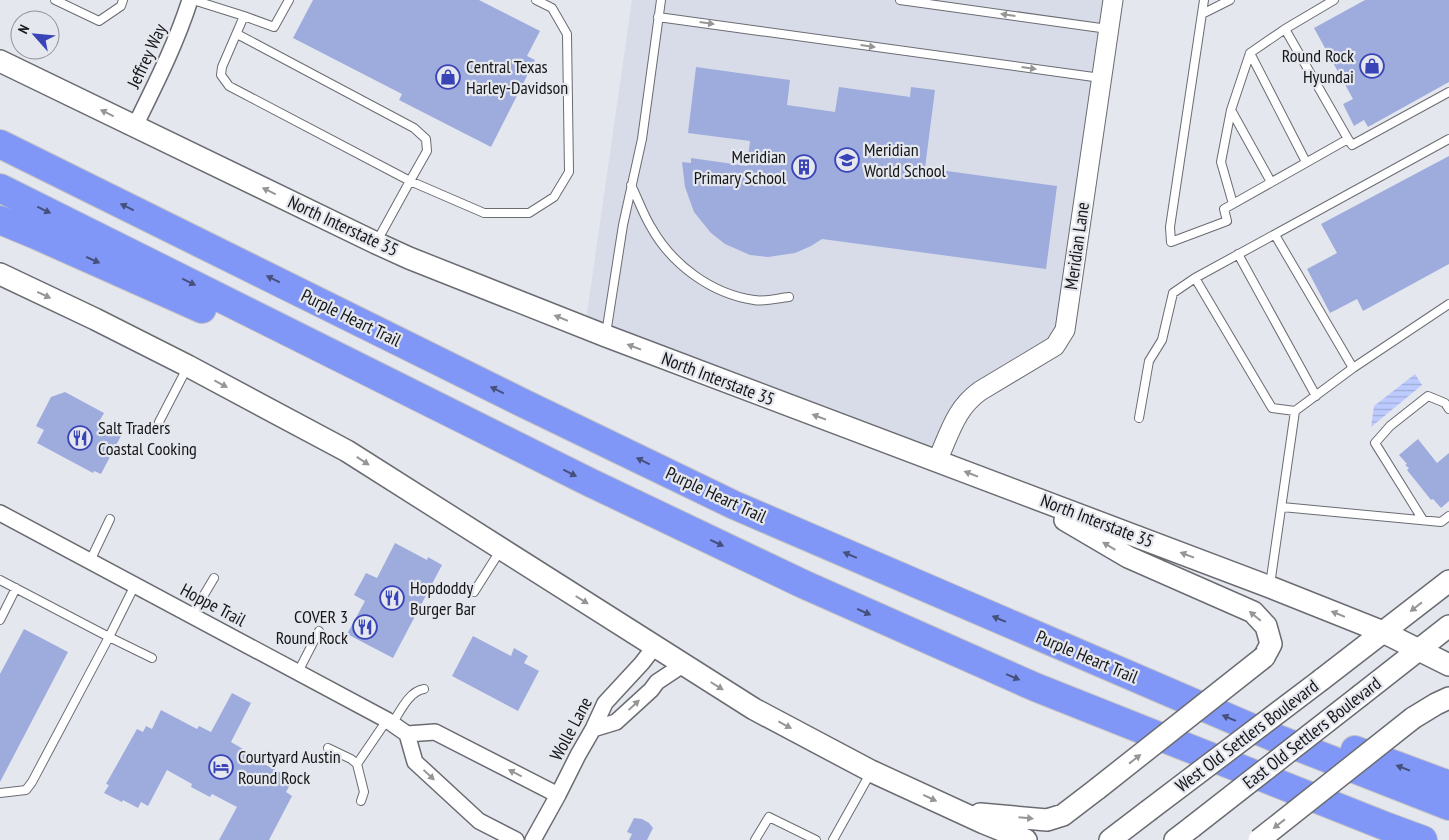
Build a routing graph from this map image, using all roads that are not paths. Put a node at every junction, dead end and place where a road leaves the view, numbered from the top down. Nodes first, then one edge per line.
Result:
1 (55, 0) edge
2 (123, 0) edge
3 (191, 0) edge
4 (289, 0) edge
5 (536, 0) edge
6 (661, 0) edge
7 (900, 0) edge
8 (1112, 0) edge
9 (1204, 0) edge
10 (1230, 0) edge
11 (1334, 0) edge
12 (1202, 14) junction
13 (244, 16) junction
14 (658, 16) junction
15 (1108, 29) junction
16 (1285, 29) junction
17 (237, 34) junction
18 (1250, 52) junction
19 (0, 61) edge
20 (1101, 78) junction
21 (1449, 92) edge
22 (1231, 110) junction
23 (135, 126) junction
24 (1348, 139) junction
25 (1449, 139) edge
26 (0, 144) edge
27 (1306, 162) junction
28 (410, 181) junction
29 (1271, 182) junction
30 (632, 185) junction
31 (0, 188) edge
32 (1233, 204) junction
33 (0, 220) edge
34 (1275, 235) junction
35 (376, 243) junction
36 (1238, 254) junction
37 (0, 274) edge
38 (1195, 278) junction
39 (789, 297) dead end
40 (1449, 304) edge
41 (606, 336) junction
42 (188, 366) junction
43 (1353, 368) junction
44 (1316, 396) junction
45 (1449, 409) edge
46 (1295, 411) junction
47 (1139, 418) dead end
48 (159, 422) dead end
49 (948, 436) junction
50 (527, 450) junction
51 (912, 452) junction
52 (937, 461) junction
53 (1017, 491) junction
54 (1282, 507) junction
55 (1449, 516) edge
56 (2, 518) edge
57 (110, 519) dead end
58 (1423, 520) junction
59 (501, 549) junction
60 (90, 561) junction
61 (214, 578) dead end
62 (0, 580) edge
63 (1449, 581) edge
64 (135, 585) junction
65 (1270, 586) junction
66 (16, 588) junction
67 (474, 592) dead end
68 (192, 615) junction
69 (0, 620) edge
70 (1449, 626) edge
71 (319, 631) dead end
72 (1384, 632) junction
73 (109, 637) junction
74 (656, 646) junction
75 (1419, 650) junction
76 (152, 658) dead end
77 (684, 664) junction
78 (1449, 665) edge
79 (298, 672) junction
80 (424, 689) dead end
81 (1449, 698) edge
82 (1087, 708) junction
83 (390, 722) junction
84 (593, 729) junction
85 (407, 734) junction
86 (1274, 737) junction
87 (328, 748) dead end
88 (357, 764) junction
89 (871, 771) junction
90 (1449, 785) edge
91 (0, 793) edge
92 (558, 795) junction
93 (361, 801) dead end
94 (1449, 806) edge
95 (960, 812) junction
96 (516, 840) edge
97 (533, 840) edge
98 (756, 840) edge
99 (816, 840) edge
100 (833, 840) edge
101 (980, 840) edge
102 (1026, 840) edge
103 (1110, 840) edge
104 (1175, 840) edge
105 (1259, 840) edge
106 (1370, 840) edge
107 (1422, 840) edge

1 - 2 lane
3 - 13 lane
3 - 23 street, Jeffrey Way
4 - 13 lane
5 - 28 lane
6 - 14 lane
15 -> 7 lane
8 - 15 street, Meridian Lane
9 - 12 lane
10 - 12 lane
11 - 16 lane
12 - 32 lane
13 - 17 lane
14 -> 20 lane
14 - 30 lane
15 - 20 street, Meridian Lane
16 - 18 lane
16 - 24 lane
17 - 28 lane
17 - 28 lane
18 - 22 lane
18 - 27 lane
23 -> 19 main road, North Interstate 35
20 - 49 street, Meridian Lane
21 - 24 lane
22 - 29 lane
22 - 32 lane
35 -> 23 main road, North Interstate 35
24 - 27 lane
25 - 34 lane
86 -> 26 highway, Purple Heart Trail
27 - 29 lane
28 - 35 lane
29 - 32 lane
30 - 39 lane
30 - 41 lane
31 -> 50 highway
33 -> 50 highway
34 - 36 lane
34 - 43 lane
41 -> 35 main road, North Interstate 35
36 - 38 lane
36 - 44 lane
37 -> 42 main road
38 - 46 lane
38 - 47 lane
40 - 43 lane
51 -> 41 main road, North Interstate 35
42 - 48 lane
42 -> 59 main road
43 - 44 lane
44 - 46 lane
45 - 58 lane
46 - 54 lane
49 - 51 street
49 - 52 street, Meridian Lane
50 -> 82 highway
51 - 52 main road, North Interstate 35
53 -> 52 main road, North Interstate 35
65 -> 53 main road, North Interstate 35
95 -> 53 main road, bridge
54 - 58 lane
54 - 65 lane
55 - 58 lane
56 - 60 street, Hoppe Trail
57 - 60 lane
59 - 67 lane
59 -> 74 main road
60 - 64 street, Hoppe Trail
61 - 68 lane
62 - 66 lane
63 -> 72 main road
64 - 68 street, Hoppe Trail
64 - 73 lane
72 -> 65 main road, North Interstate 35
66 - 69 lane
66 - 73 lane
68 - 79 street, Hoppe Trail
70 - 75 main road, East Old Settlers Boulevard
71 - 79 lane
72 - 75 main road, North Interstate 35
72 - 103 main road, West Old Settlers Boulevard, bridge
73 - 76 lane
73 - 91 lane
74 - 77 main road
74 - 84 street, Wolle Lane
75 - 78 main road, North Interstate 35
75 - 104 main road, East Old Settlers Boulevard, bridge
84 -> 77 street
77 -> 89 main road
79 - 83 street, Hoppe Trail
80 - 83 lane
81 -> 105 main road, bridge
82 - 106 highway
82 - 107 highway
83 - 85 street, Hoppe Trail
83 - 88 lane
84 - 92 street, Wolle Lane
92 -> 85 street
85 -> 96 street
90 -> 86 highway
86 - 94 highway, Purple Heart Trail
87 - 88 lane
88 - 93 lane
89 -> 95 main road
89 - 100 lane
92 - 97 street, Wolle Lane
95 - 101 main road
95 - 102 main road
98 - 99 lane

